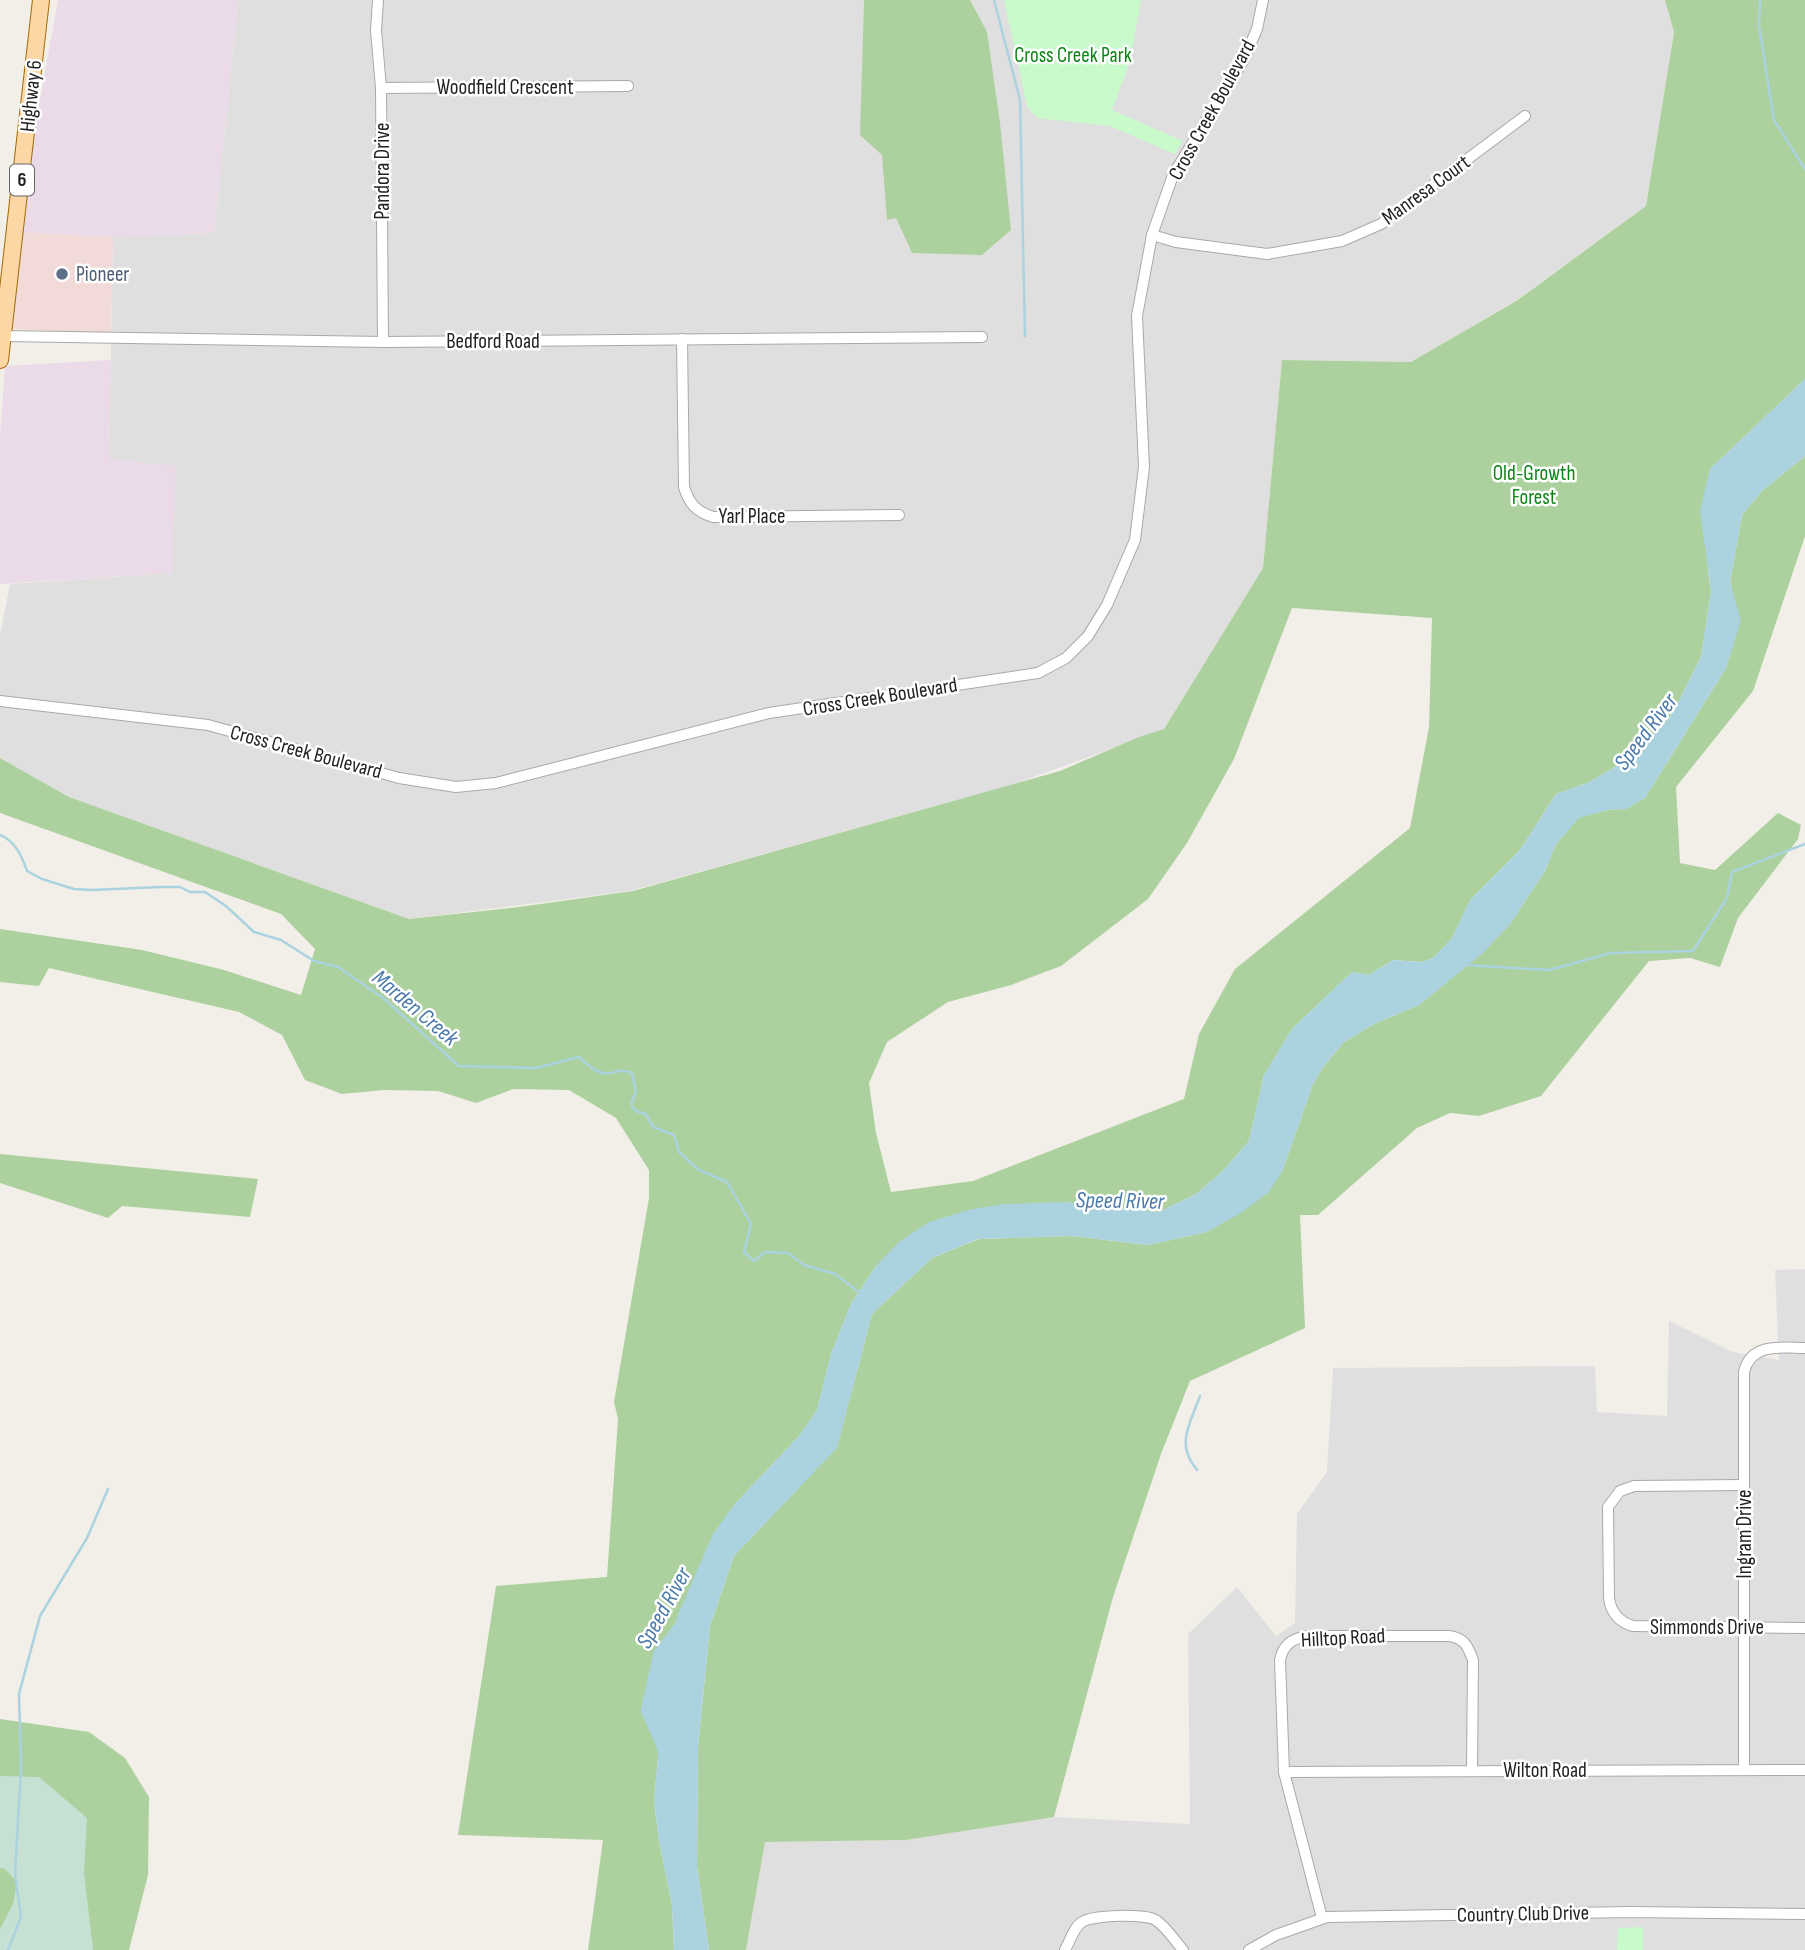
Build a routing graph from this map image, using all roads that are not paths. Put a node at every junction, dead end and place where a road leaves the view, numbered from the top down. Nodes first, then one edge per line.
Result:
1 (41, 0) edge
2 (378, 0) edge
3 (1263, 0) edge
4 (628, 86) dead end
5 (381, 89) junction
6 (1525, 116) dead end
7 (1152, 235) junction
8 (3, 337) junction
9 (982, 337) dead end
10 (682, 340) junction
11 (383, 342) junction
12 (0, 360) edge
13 (900, 515) dead end
14 (0, 701) edge
15 (1805, 1348) edge
16 (1744, 1485) junction
17 (1744, 1627) junction
18 (1805, 1628) edge
19 (1744, 1769) junction
20 (1472, 1770) junction
21 (1805, 1770) edge
22 (1284, 1772) junction
23 (1805, 1914) edge
24 (1322, 1919) junction
25 (1065, 1950) edge
26 (1183, 1950) edge
27 (1249, 1950) edge

1 - 8 main road, Highway 6 / 6
2 - 5 street, Pandora Drive
3 - 7 street, Cross Creek Boulevard
4 - 5 street, Woodfield Crescent
5 - 11 street, Pandora Drive
6 - 7 street, Manresa Court
7 - 14 street, Cross Creek Boulevard
8 - 11 street, Bedford Road
8 - 12 main road, Highway 6 / 6
9 - 10 street, Bedford Road
10 - 11 street, Bedford Road
10 - 13 street, Yarl Place
15 - 16 street, Ingram Drive
16 - 17 street, Ingram Drive
16 - 17 street, Simmonds Drive
17 - 18 street, Simmonds Drive
17 - 19 street, Ingram Drive
19 - 20 street, Wilton Road
19 - 21 street, Wilton Road
20 - 22 street, Wilton Road
20 - 22 street, Hilltop Road
22 - 24 street, Hilltop Road
23 - 24 street, Country Club Drive
24 - 27 street, Country Club Drive
25 - 26 street

